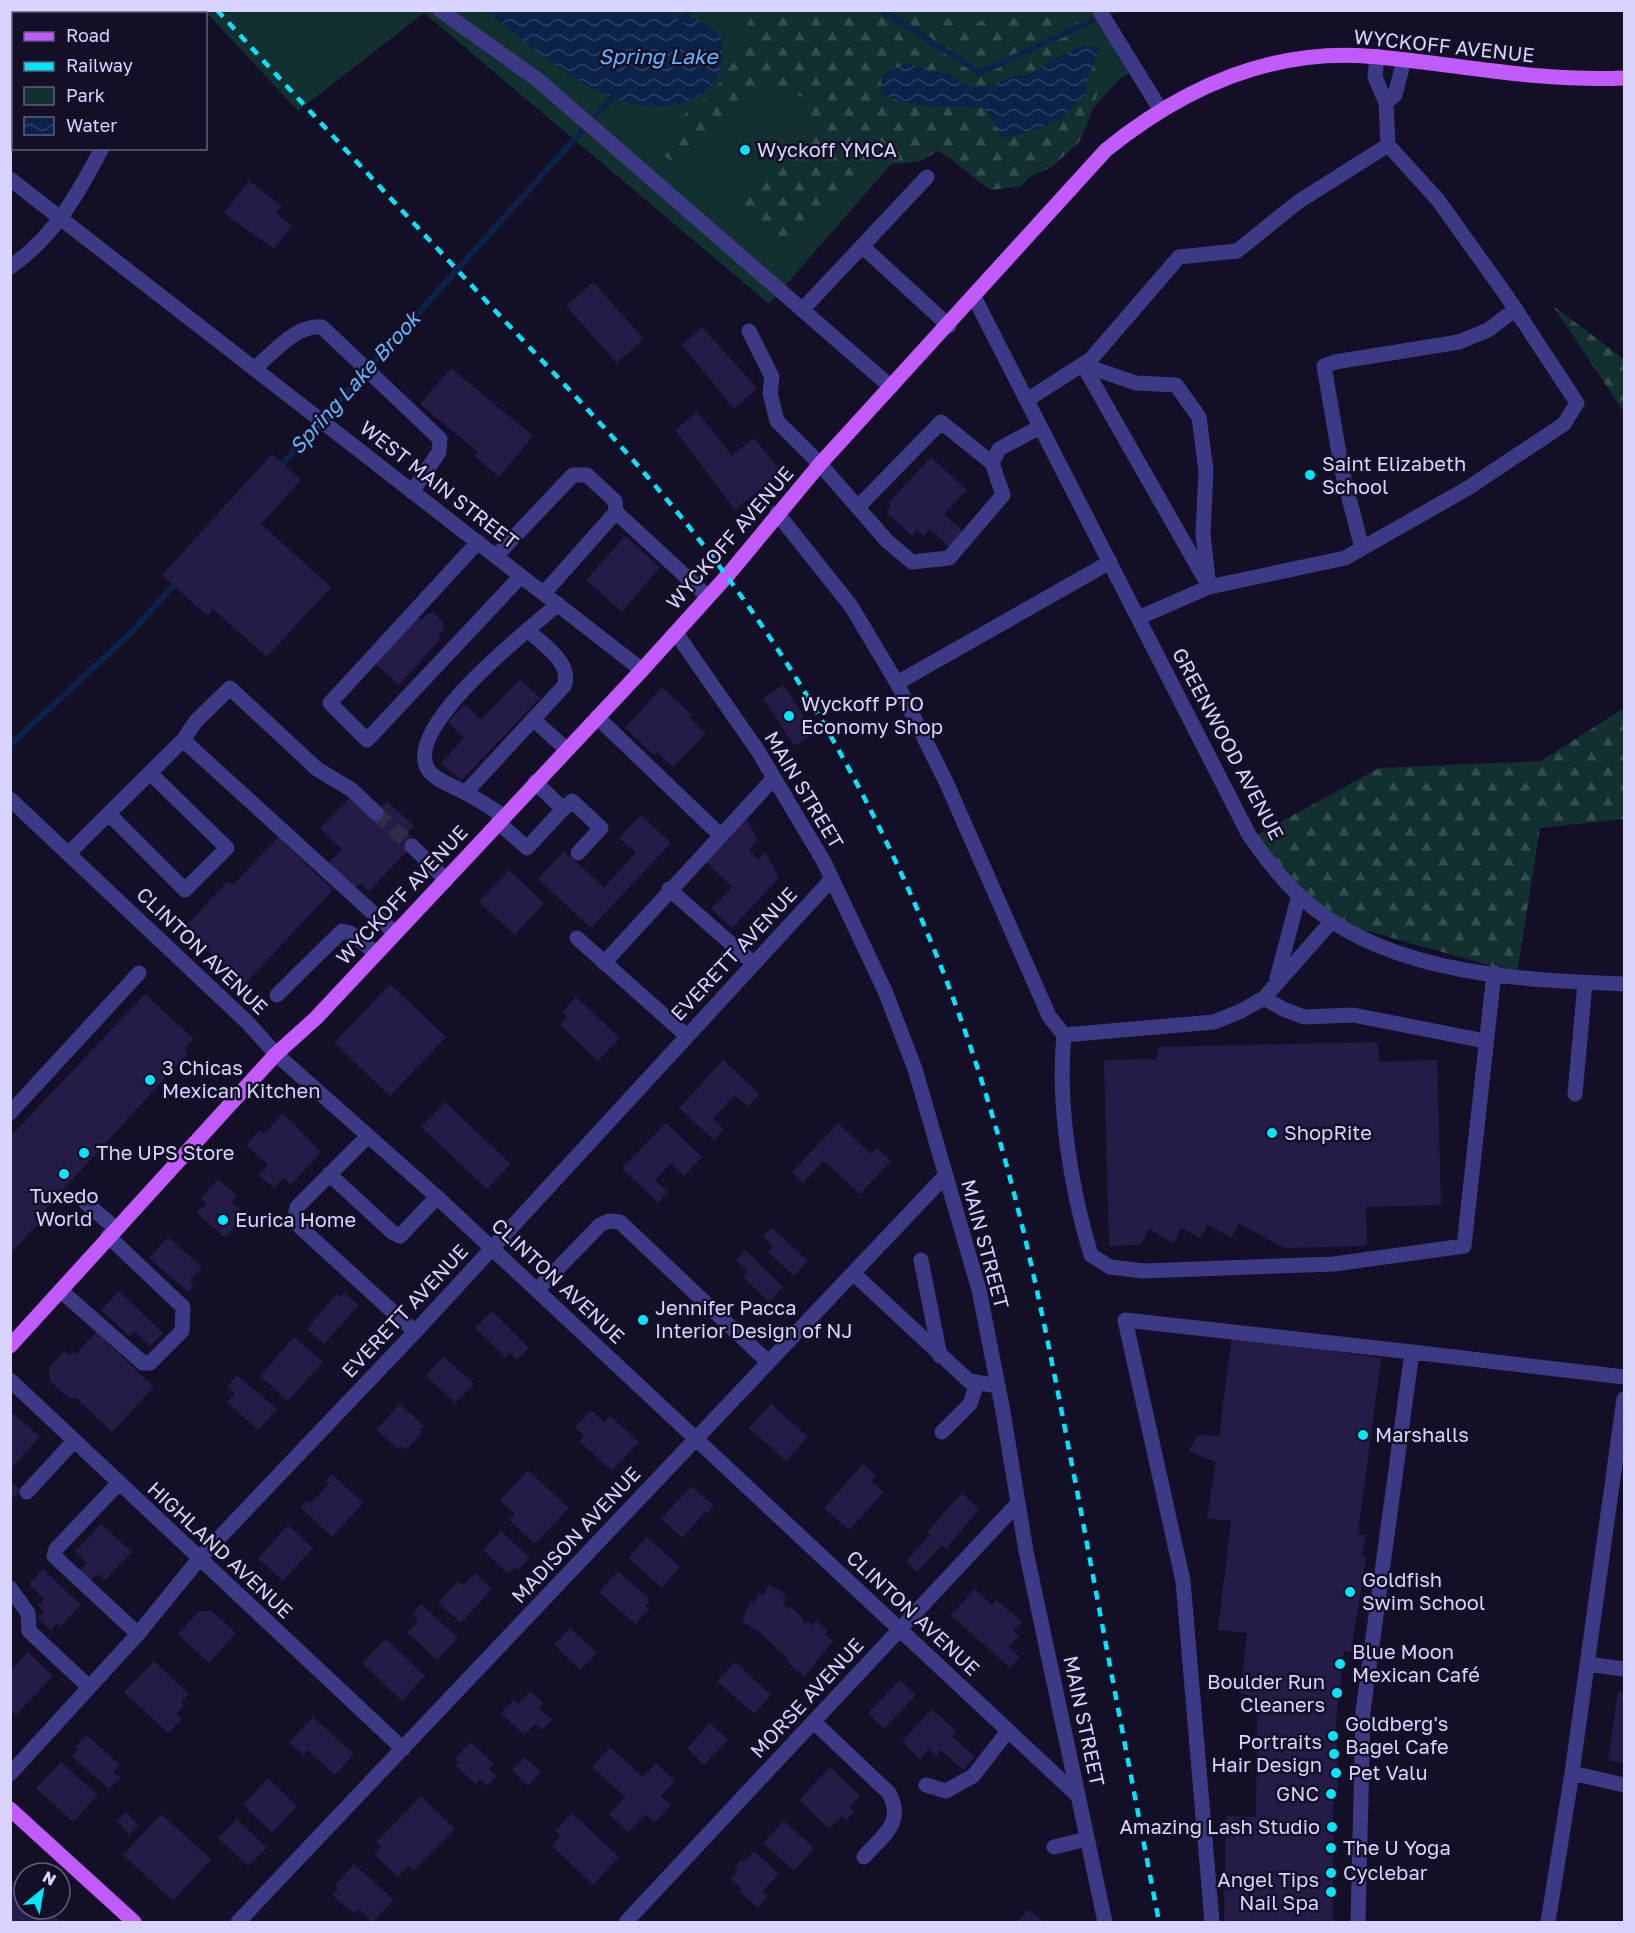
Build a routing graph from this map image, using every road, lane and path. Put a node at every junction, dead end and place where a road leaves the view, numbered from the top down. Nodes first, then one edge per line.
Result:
1 (440, 10) edge
2 (1099, 10) edge
3 (1377, 56) junction
4 (1404, 60) junction
5 (1624, 78) edge
6 (1386, 103) junction
7 (1160, 109) junction
8 (1389, 145) junction
9 (101, 150) edge
10 (927, 177) dead end
11 (10, 179) edge
12 (62, 219) junction
13 (862, 246) junction
14 (10, 267) edge
15 (974, 297) junction
16 (1516, 309) junction
17 (802, 310) junction
18 (949, 326) junction
19 (749, 331) dead end
20 (1083, 364) junction
21 (254, 369) junction
22 (891, 387) junction
23 (1027, 400) junction
24 (1040, 427) junction
25 (992, 463) junction
26 (820, 464) junction
27 (412, 492) junction
28 (858, 507) junction
29 (616, 512) junction
30 (777, 513) junction
31 (478, 542) junction
32 (1362, 548) junction
33 (496, 556) junction
34 (1110, 562) junction
35 (521, 576) junction
36 (1209, 587) junction
37 (544, 593) junction
38 (708, 597) junction
39 (558, 604) junction
40 (1138, 618) junction
41 (528, 630) junction
42 (676, 633) junction
43 (642, 670) junction
44 (897, 683) junction
45 (597, 717) junction
46 (534, 720) junction
47 (183, 740) junction
48 (566, 749) junction
49 (150, 773) junction
50 (774, 778) junction
51 (535, 782) junction
52 (466, 792) junction
53 (10, 799) edge
54 (563, 809) junction
55 (376, 813) tunnel mouth
56 (108, 814) junction
57 (501, 819) junction
58 (719, 834) junction
59 (412, 846) tunnel mouth
60 (69, 853) junction
61 (578, 853) dead end
62 (832, 879) junction
63 (446, 880) junction
64 (669, 889) junction
65 (1299, 895) junction
66 (1332, 921) junction
67 (395, 933) junction
68 (577, 938) dead end
69 (376, 953) junction
70 (604, 963) junction
71 (754, 964) junction
72 (139, 973) dead end
73 (1494, 973) junction
74 (1276, 981) junction
75 (1585, 983) junction
76 (1624, 984) edge
77 (277, 995) dead end
78 (1264, 998) junction
79 (1064, 1035) junction
80 (687, 1036) junction
81 (1485, 1041) junction
82 (276, 1054) junction
83 (1575, 1094) dead end
84 (10, 1113) edge
85 (366, 1137) junction
86 (329, 1174) junction
87 (945, 1176) junction
88 (437, 1197) junction
89 (86, 1202) dead end
90 (112, 1232) junction
91 (492, 1248) junction
92 (921, 1260) dead end
93 (853, 1273) junction
94 (537, 1290) junction
95 (61, 1291) junction
96 (416, 1332) junction
97 (10, 1346) edge
98 (1412, 1352) junction
99 (940, 1356) junction
100 (768, 1362) junction
101 (1624, 1377) edge
102 (10, 1380) edge
103 (977, 1383) junction
104 (998, 1386) junction
105 (1624, 1399) edge
106 (942, 1432) dead end
107 (696, 1439) junction
108 (74, 1442) junction
109 (119, 1483) junction
110 (27, 1492) dead end
111 (1018, 1503) junction
112 (199, 1559) junction
113 (10, 1588) edge
114 (900, 1629) junction
115 (138, 1634) junction
116 (1587, 1664) junction
117 (1624, 1669) edge
118 (90, 1687) junction
119 (813, 1722) junction
120 (1008, 1731) junction
121 (403, 1749) junction
122 (1572, 1773) junction
123 (10, 1774) edge
124 (926, 1785) dead end
125 (1624, 1785) edge
126 (1077, 1795) junction
127 (10, 1809) edge
128 (1087, 1839) junction
129 (1054, 1846) dead end
130 (864, 1857) dead end
131 (126, 1920) edge
132 (238, 1923) edge
133 (626, 1923) edge
134 (1105, 1923) edge
135 (1212, 1923) edge
136 (1358, 1923) edge
137 (1548, 1923) edge

1 - 17 street
2 - 7 street
3 - 4 main road, WYCKOFF AVENUE
3 - 6 street
3 - 7 main road, WYCKOFF AVENUE
4 - 5 main road, WYCKOFF AVENUE
4 - 6 street
6 - 8 street
7 - 15 main road, WYCKOFF AVENUE
8 - 16 street
8 - 20 street
9 - 12 street
10 - 13 street
11 - 12 street, WEST MAIN STREET
12 - 14 street
12 - 21 street, WEST MAIN STREET
13 - 17 street
13 - 18 street
15 - 18 main road, WYCKOFF AVENUE
15 - 23 street, GREENWOOD AVENUE
16 - 32 street
16 - 32 street
17 - 22 street
18 - 22 main road, WYCKOFF AVENUE
19 - 26 street
20 - 23 street
20 - 36 street
20 - 36 street
21 - 27 street, WEST MAIN STREET
21 - 27 street
22 - 26 main road, WYCKOFF AVENUE
23 - 24 street, GREENWOOD AVENUE
24 - 25 street
24 - 34 street, GREENWOOD AVENUE
25 - 28 street
25 - 28 street
26 - 28 street
26 - 30 main road, WYCKOFF AVENUE
27 - 31 street, WEST MAIN STREET
29 - 33 street
29 - 37 street
29 - 38 street
30 - 38 main road, WYCKOFF AVENUE
30 - 44 street
31 - 33 street, WEST MAIN STREET
31 - 35 street
32 - 36 street
33 - 35 street, WEST MAIN STREET
34 - 40 street, GREENWOOD AVENUE
34 - 44 street
35 - 37 street, WEST MAIN STREET
36 - 40 street
37 - 39 street, WEST MAIN STREET
38 - 42 main road, WYCKOFF AVENUE
39 - 41 street
39 - 43 street, WEST MAIN STREET
40 - 65 street, GREENWOOD AVENUE
41 - 46 street
41 - 52 street
42 - 43 main road, WYCKOFF AVENUE
42 - 50 street, MAIN STREET
43 - 45 main road, WYCKOFF AVENUE
44 - 79 street
45 - 48 main road, WYCKOFF AVENUE
45 - 58 street
46 - 48 street
46 - 52 street
47 - 49 street
47 - 55 street
47 - 67 street
48 - 51 main road, WYCKOFF AVENUE
49 - 56 street
49 - 56 street
50 - 58 street
50 - 62 street, MAIN STREET
51 - 54 street
51 - 57 main road, WYCKOFF AVENUE
52 - 57 street
53 - 60 street, CLINTON AVENUE
54 - 57 street
54 - 61 street
56 - 60 street
57 - 63 main road, WYCKOFF AVENUE
58 - 64 street
59 - 63 street
60 - 82 street, CLINTON AVENUE
62 - 71 street, EVERETT AVENUE
62 - 87 street, MAIN STREET
63 - 67 main road, WYCKOFF AVENUE
64 - 70 street
64 - 71 street
65 - 66 street, GREENWOOD AVENUE
65 - 74 street
66 - 73 street, GREENWOOD AVENUE
66 - 74 street
67 - 69 main road, WYCKOFF AVENUE
68 - 70 street
69 - 77 street
69 - 82 main road, WYCKOFF AVENUE
70 - 80 street
71 - 80 street, EVERETT AVENUE
72 - 84 street
73 - 75 street, GREENWOOD AVENUE
73 - 81 street
74 - 78 street
75 - 76 street, GREENWOOD AVENUE
75 - 83 street
78 - 79 street
78 - 81 street
79 - 81 street
80 - 91 street, EVERETT AVENUE
82 - 85 street, CLINTON AVENUE
82 - 90 main road, WYCKOFF AVENUE
85 - 86 street
85 - 88 street, CLINTON AVENUE
86 - 88 street
86 - 96 street
87 - 93 street, MADISON AVENUE
87 - 104 street, MAIN STREET
88 - 91 street, CLINTON AVENUE
89 - 90 street
90 - 95 main road, WYCKOFF AVENUE
90 - 95 street
91 - 94 street, CLINTON AVENUE
91 - 96 street, EVERETT AVENUE
92 - 99 street
93 - 99 street
93 - 100 street, MADISON AVENUE
94 - 100 street
94 - 107 street, CLINTON AVENUE
95 - 97 main road, WYCKOFF AVENUE
96 - 112 street, EVERETT AVENUE
98 - 101 street
98 - 135 street
98 - 136 street
99 - 103 street
100 - 107 street, MADISON AVENUE
102 - 108 street, HIGHLAND AVENUE
103 - 104 street
103 - 106 street
104 - 111 street, MAIN STREET
105 - 116 street
107 - 114 street, CLINTON AVENUE
107 - 121 street, MADISON AVENUE
108 - 109 street, HIGHLAND AVENUE
108 - 110 street
109 - 112 street, HIGHLAND AVENUE
109 - 115 street
111 - 114 street, MORSE AVENUE
111 - 126 street, MAIN STREET
112 - 115 street, EVERETT AVENUE
112 - 121 street, HIGHLAND AVENUE
113 - 118 street
114 - 119 street, MORSE AVENUE
114 - 120 street, CLINTON AVENUE
115 - 118 street, EVERETT AVENUE
116 - 117 street
116 - 122 street
118 - 123 street, EVERETT AVENUE
119 - 130 street
119 - 133 street, MORSE AVENUE
120 - 124 street
120 - 126 street, CLINTON AVENUE
121 - 132 street, MADISON AVENUE
122 - 125 street
122 - 137 street
126 - 128 street, MAIN STREET
127 - 131 main road
128 - 129 street
128 - 134 street, MAIN STREET

